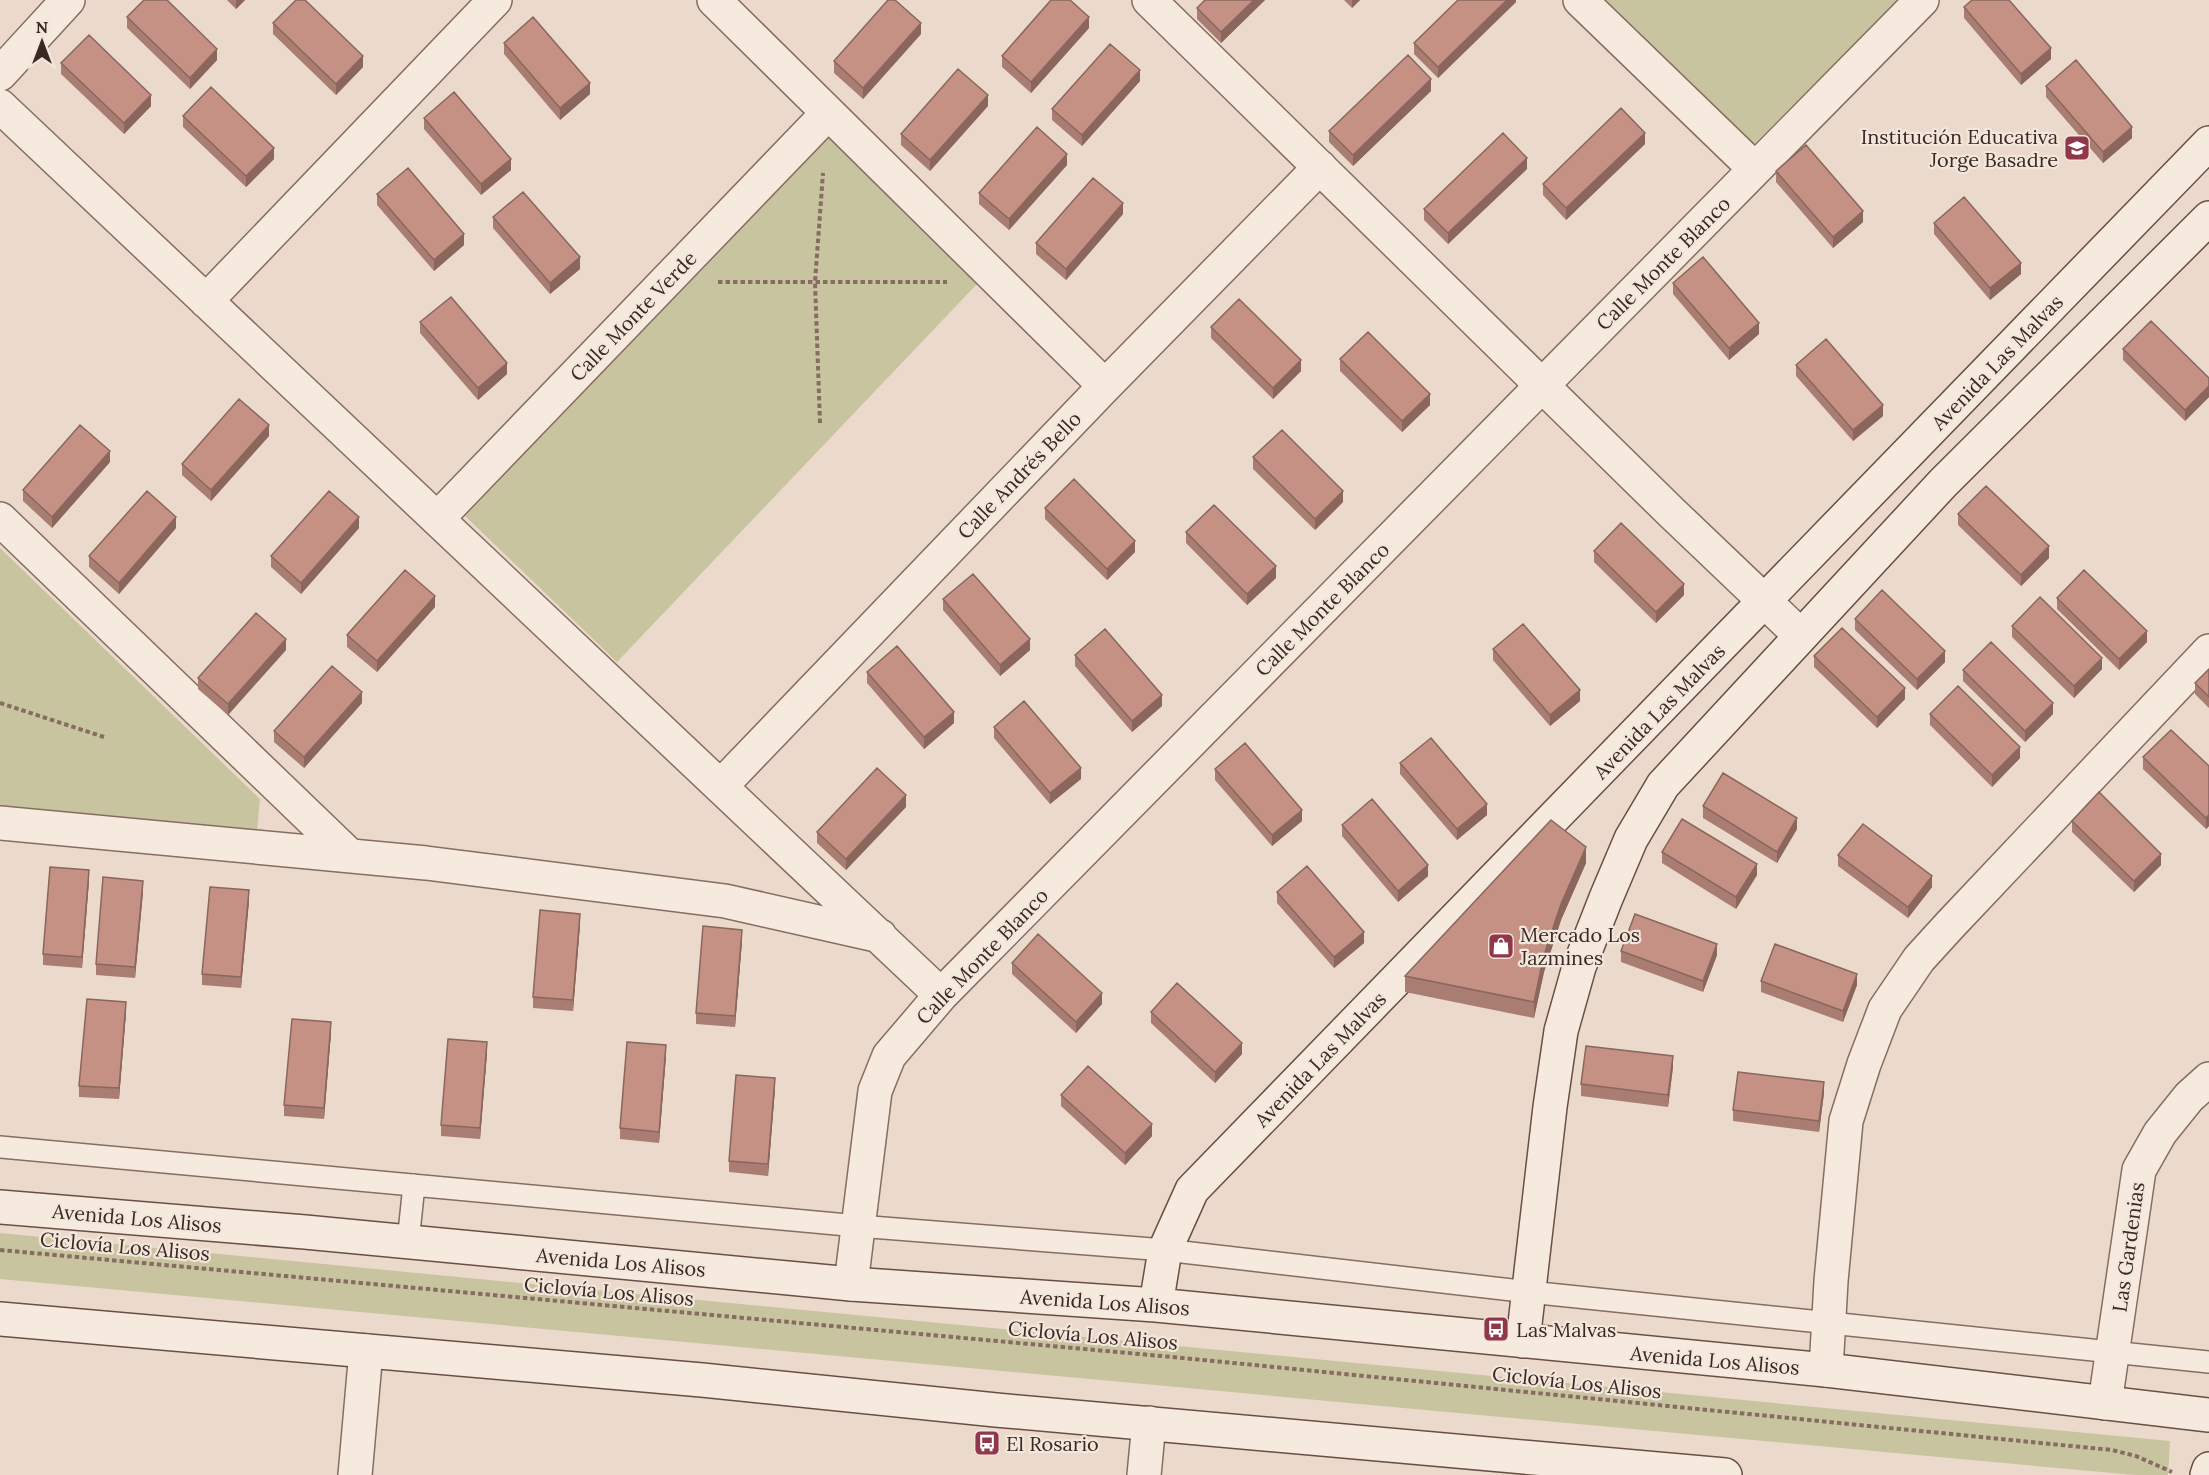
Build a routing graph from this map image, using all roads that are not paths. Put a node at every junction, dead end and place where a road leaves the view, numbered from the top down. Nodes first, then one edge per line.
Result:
1 (68, 0) edge
2 (495, 0) edge
3 (714, 0) edge
4 (1149, 0) edge
5 (1580, 0) edge
6 (1922, 0) edge
7 (0, 74) edge
8 (0, 106) edge
9 (828, 113) junction
10 (2209, 143) edge
11 (1320, 167) junction
12 (1755, 169) junction
13 (2209, 218) edge
14 (206, 301) junction
15 (1542, 385) junction
16 (1105, 386) junction
17 (0, 519) edge
18 (438, 519) junction
19 (1765, 602) junction
20 (1800, 635) junction
21 (2209, 651) edge
22 (721, 786) junction
23 (0, 823) edge
24 (350, 856) junction
25 (879, 936) junction
26 (941, 995) junction
27 (2209, 1079) edge
28 (0, 1147) edge
29 (414, 1185) junction
30 (0, 1207) edge
31 (858, 1226) junction
32 (408, 1242) junction
33 (1165, 1250) junction
34 (851, 1284) junction
35 (1529, 1292) junction
36 (1156, 1305) junction
37 (0, 1319) edge
38 (1828, 1322) junction
39 (1523, 1341) junction
40 (366, 1351) junction
41 (2113, 1352) junction
42 (2209, 1362) edge
43 (1826, 1370) junction
44 (2105, 1403) junction
45 (2209, 1415) edge
46 (1149, 1423) junction
47 (2209, 1469) edge
48 (355, 1475) edge
49 (1144, 1475) edge
50 (1725, 1475) edge
51 (2207, 1475) edge

1 - 7 street
2 - 14 street
3 - 9 street
4 - 11 street
5 - 12 street
6 - 12 street, Calle Monte Blanco
8 - 14 street
9 - 16 street
9 - 18 street, Calle Monte Verde
10 - 19 street, Avenida Las Malvas
11 - 15 street
11 - 16 street, Calle Andrés Bello
12 - 15 street, Calle Monte Blanco
13 - 20 street
14 - 18 street
15 - 19 street
15 - 26 street, Calle Monte Blanco
16 - 22 street, Calle Andrés Bello
17 - 24 street
18 - 22 street
19 - 20 street
19 - 33 street, Avenida Las Malvas
20 - 35 street
21 - 38 street
22 - 25 street
23 - 24 street
24 - 25 street
25 - 26 street
26 - 31 street, Calle Monte Blanco
27 - 41 street, Las Gardenias
28 - 29 lane
29 - 31 lane
29 - 32 lane
30 - 32 street, Avenida Los Alisos
31 - 33 lane
31 - 34 street, Calle Monte Blanco
32 - 34 street, Avenida Los Alisos
33 - 35 lane
33 - 36 street, Avenida Las Malvas
34 - 36 street, Avenida Los Alisos
35 - 38 lane
35 - 39 street
36 - 39 street, Avenida Los Alisos
37 - 40 street
38 - 41 lane
38 - 43 street
39 - 43 street, Avenida Los Alisos
40 - 46 street
40 - 48 street
41 - 42 lane
41 - 44 street, Las Gardenias
43 - 44 street, Avenida Los Alisos
44 - 45 street, Avenida Los Alisos
46 - 49 street
46 - 50 street
47 - 51 street

